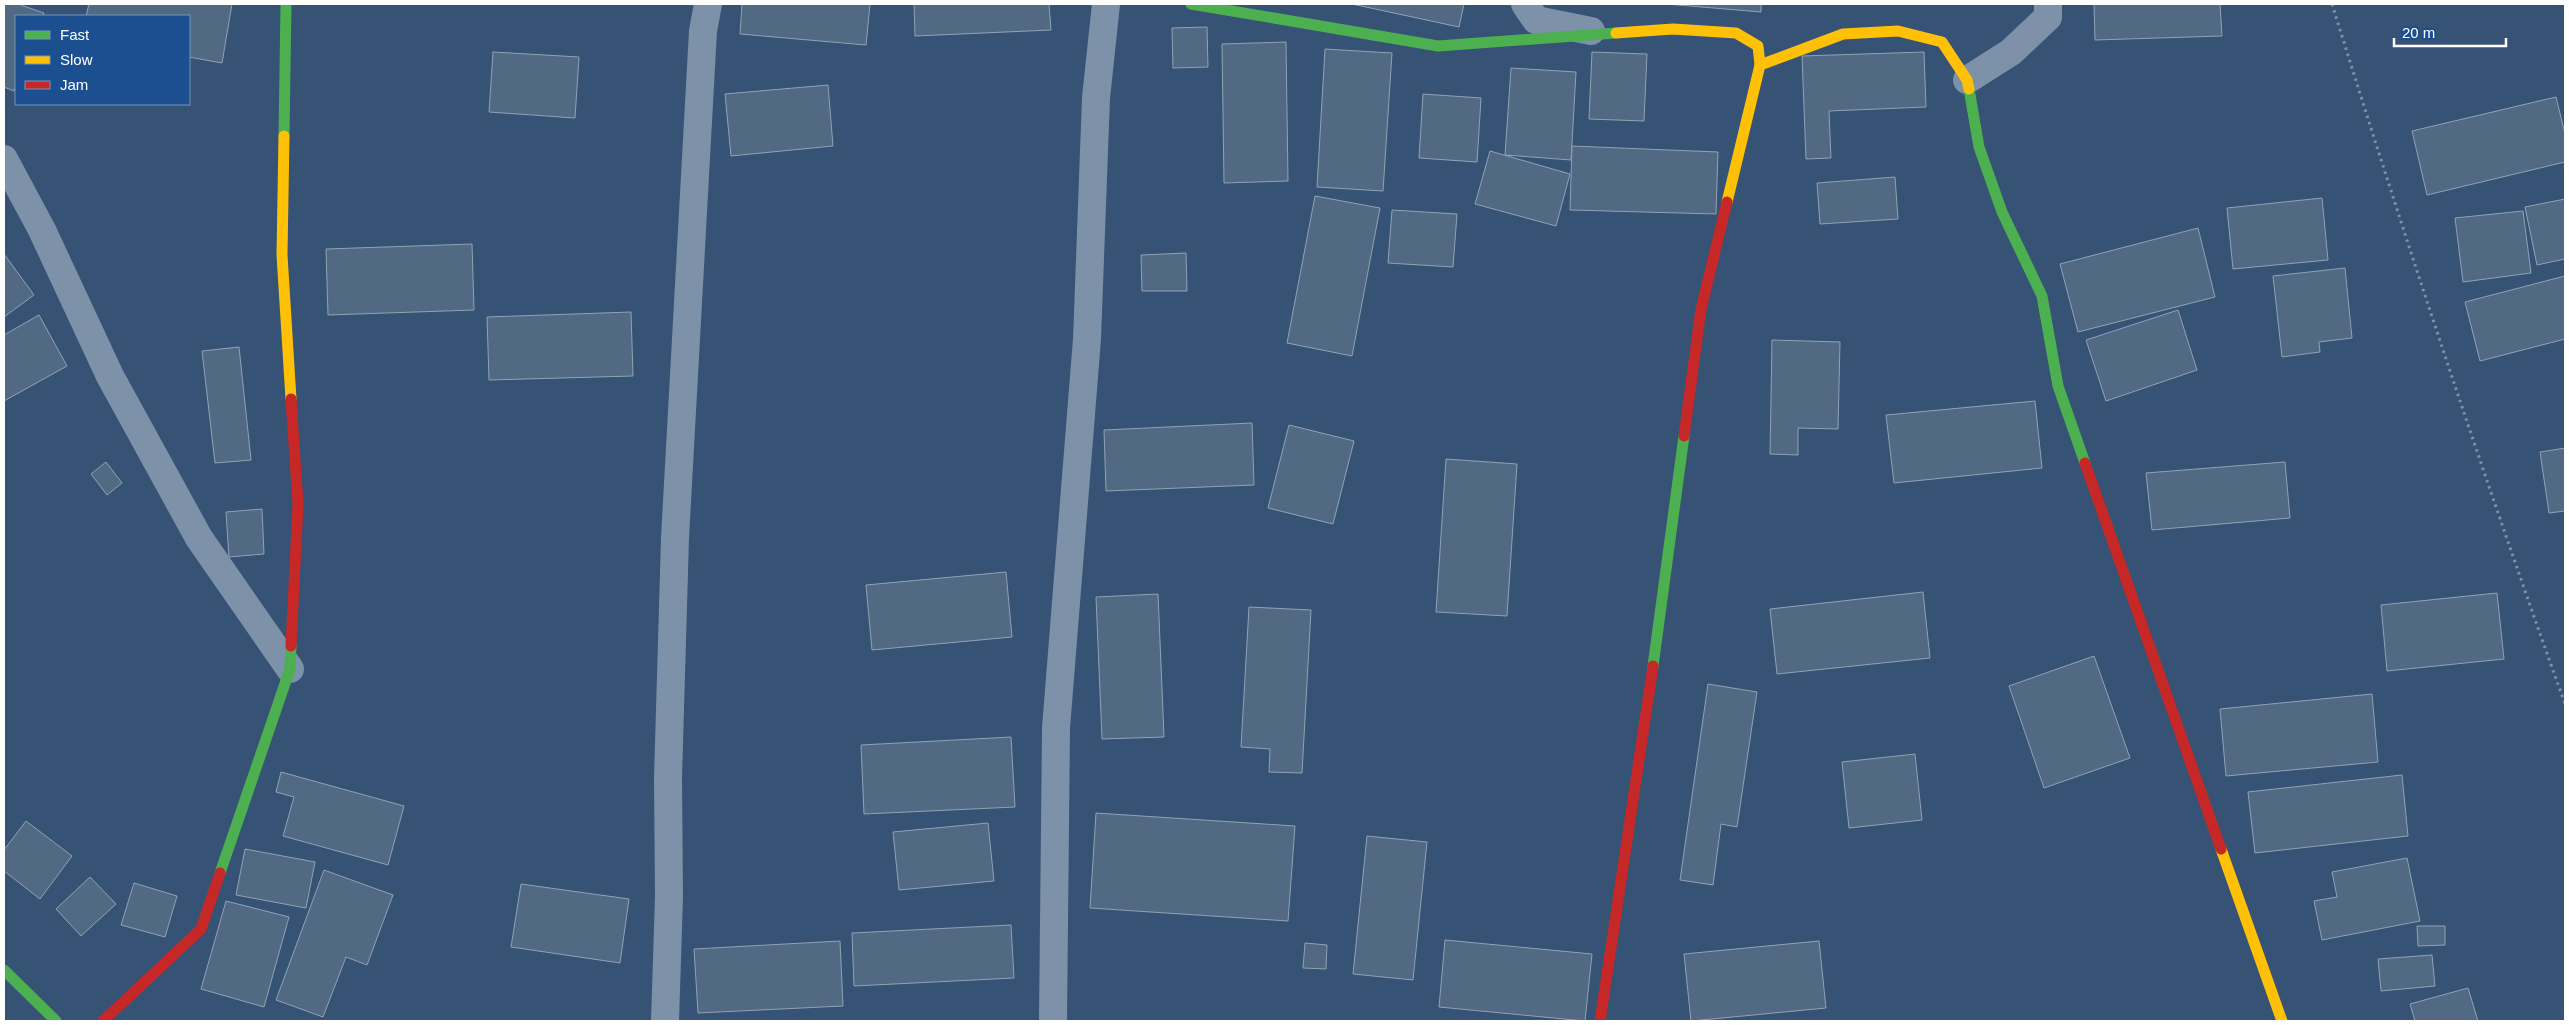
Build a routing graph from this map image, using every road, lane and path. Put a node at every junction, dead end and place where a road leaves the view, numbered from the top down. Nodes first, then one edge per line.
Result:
1 (286, 4) edge
2 (708, 4) edge
3 (1106, 4) edge
4 (1191, 4) edge
5 (1525, 4) edge
6 (2048, 4) edge
7 (2332, 4) edge
8 (1602, 33) junction
9 (1760, 65) junction
10 (1967, 80) junction
11 (4, 159) edge
12 (290, 669) junction
13 (2565, 704) edge
14 (4, 970) edge
15 (56, 1021) edge
16 (103, 1021) edge
17 (665, 1021) edge
18 (1053, 1021) edge
19 (1600, 1021) edge
20 (2282, 1021) edge

1 - 12 street
2 - 17 street
3 - 18 street
4 - 8 street
5 - 8 street
6 - 10 street
7 - 13 path
8 - 9 street
9 - 10 street
9 - 19 street
10 - 20 street
11 - 12 street
12 - 16 street
14 - 15 street

